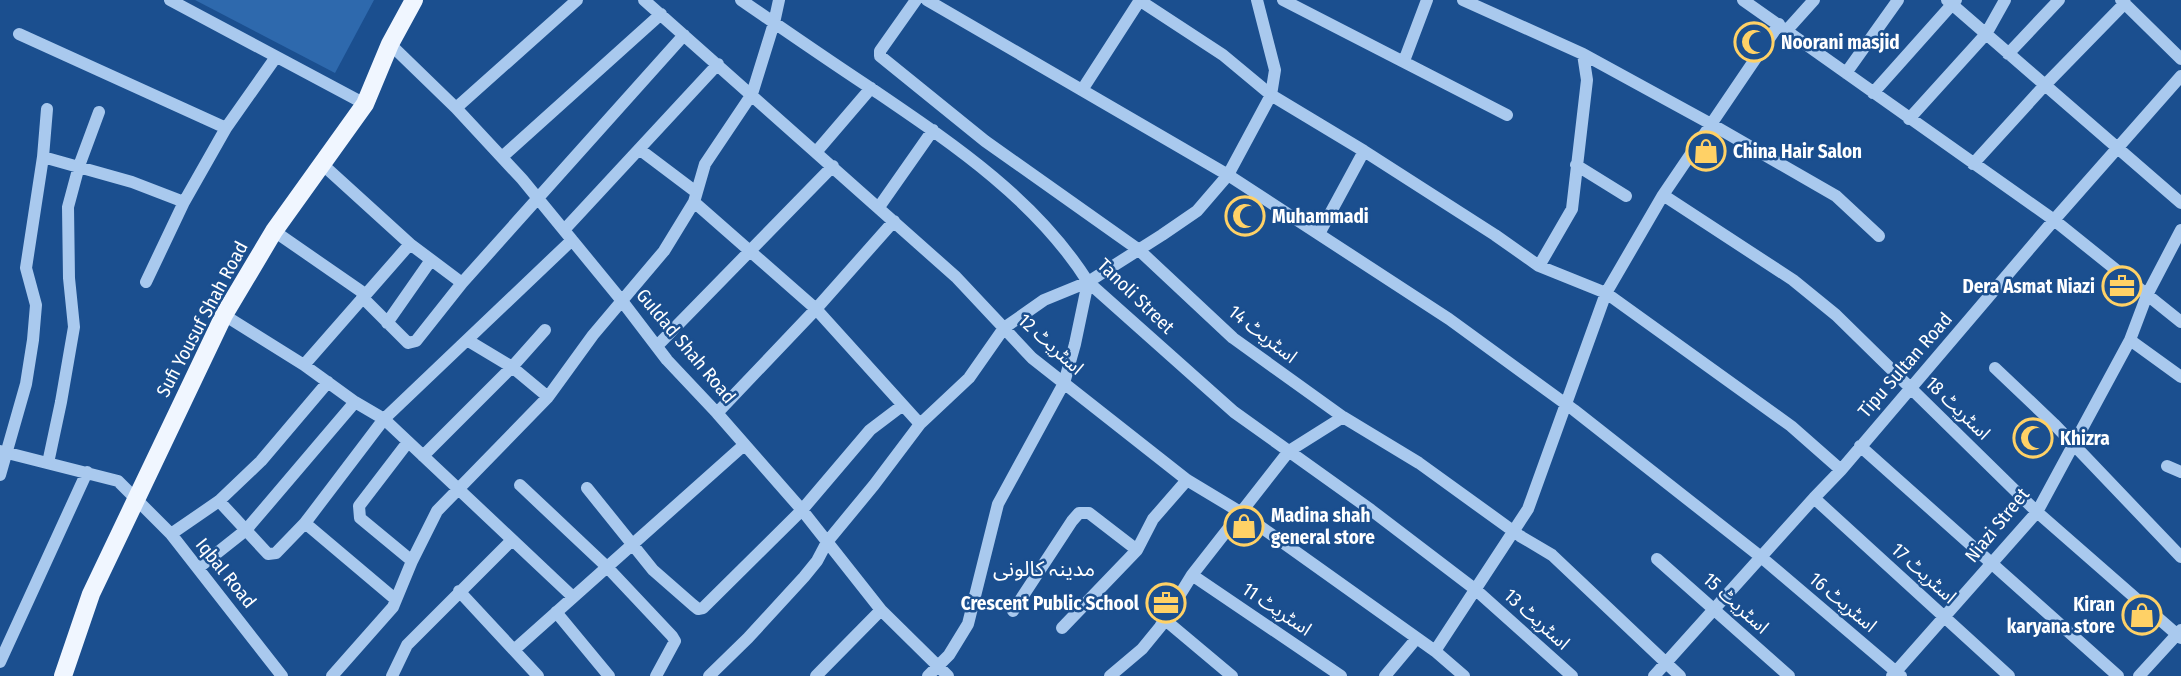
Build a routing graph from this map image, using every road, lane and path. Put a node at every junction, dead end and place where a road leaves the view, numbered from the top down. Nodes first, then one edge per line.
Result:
1 (170, 0) edge
2 (414, 0) edge
3 (577, 0) edge
4 (644, 0) edge
5 (741, 0) edge
6 (779, 0) edge
7 (916, 0) edge
8 (928, 0) edge
9 (1139, 0) edge
10 (1257, 0) edge
11 (1283, 0) edge
12 (1427, 0) edge
13 (1463, 0) edge
14 (1743, 0) edge
15 (1814, 0) edge
16 (1898, 0) edge
17 (2005, 0) edge
18 (2059, 0) edge
19 (1952, 2) edge
20 (2123, 2) edge
21 (1299, 4) edge
22 (661, 14) junction
23 (774, 23) junction
24 (1783, 27) junction
25 (19, 34) dead end
26 (1986, 34) junction
27 (684, 35) junction
28 (390, 44) junction
29 (1583, 54) junction
30 (2008, 54) junction
31 (276, 57) junction
32 (2181, 59) edge
33 (1404, 61) junction
34 (718, 64) junction
35 (1846, 73) junction
36 (2181, 76) edge
37 (2044, 86) junction
38 (871, 88) junction
39 (1082, 90) junction
40 (1873, 93) junction
41 (752, 94) junction
42 (1271, 95) junction
43 (365, 104) junction
44 (456, 108) junction
45 (47, 109) dead end
46 (99, 112) dead end
47 (1507, 115) dead end
48 (1909, 119) junction
49 (1711, 124) junction
50 (226, 128) junction
51 (933, 130) junction
52 (639, 149) junction
53 (2116, 149) junction
54 (1364, 150) junction
55 (817, 152) junction
56 (43, 157) junction
57 (502, 157) junction
58 (322, 164) junction
59 (1576, 164) junction
60 (1973, 164) junction
61 (79, 166) junction
62 (833, 166) junction
63 (1228, 175) junction
64 (1663, 195) junction
65 (1626, 196) dead end
66 (695, 197) junction
67 (537, 198) junction
68 (184, 202) junction
69 (2181, 203) edge
70 (879, 207) junction
71 (2054, 220) junction
72 (894, 221) junction
73 (2181, 230) edge
74 (274, 231) junction
75 (1320, 234) junction
76 (568, 235) junction
77 (1879, 236) dead end
78 (410, 244) junction
79 (750, 249) junction
80 (1139, 250) junction
81 (431, 260) junction
82 (1539, 266) junction
83 (146, 282) dead end
84 (1088, 282) junction
85 (462, 283) junction
86 (1606, 293) junction
87 (363, 295) junction
88 (2147, 295) junction
89 (622, 301) junction
90 (816, 309) junction
91 (224, 315) junction
92 (2181, 321) edge
93 (387, 323) junction
94 (1004, 328) junction
95 (545, 330) dead end
96 (467, 340) junction
97 (2130, 340) junction
98 (657, 346) junction
99 (304, 365) junction
100 (512, 367) junction
101 (1995, 368) dead end
102 (2181, 377) edge
103 (328, 382) junction
104 (1064, 383) junction
105 (1910, 389) junction
106 (548, 397) junction
107 (355, 402) junction
108 (1565, 404) junction
109 (903, 405) junction
110 (717, 413) junction
111 (1343, 417) junction
112 (384, 419) junction
113 (920, 424) junction
114 (408, 442) junction
115 (744, 445) junction
116 (1860, 446) junction
117 (2073, 446) junction
118 (1289, 451) junction
119 (4, 452) edge
120 (423, 456) junction
121 (48, 463) junction
122 (2167, 466) dead end
123 (1841, 470) junction
124 (87, 472) junction
125 (2181, 472) edge
126 (0, 475) edge
127 (1188, 480) junction
128 (520, 485) dead end
129 (457, 488) junction
130 (587, 488) dead end
131 (136, 497) junction
132 (1814, 498) junction
133 (219, 501) junction
134 (802, 510) junction
135 (1240, 512) junction
136 (2038, 512) junction
137 (305, 523) junction
138 (246, 530) junction
139 (1514, 530) junction
140 (171, 534) junction
141 (512, 540) junction
142 (827, 542) junction
143 (633, 543) junction
144 (1138, 550) junction
145 (1761, 556) junction
146 (2181, 557) edge
147 (1657, 559) dead end
148 (412, 561) junction
149 (1992, 564) junction
150 (607, 566) junction
151 (198, 568) junction
152 (1192, 575) junction
153 (1476, 590) junction
154 (459, 592) junction
155 (572, 597) junction
156 (395, 599) junction
157 (1714, 609) junction
158 (881, 610) junction
159 (1013, 611) dead end
160 (556, 612) junction
161 (1944, 617) junction
162 (1164, 619) junction
163 (1062, 628) dead end
164 (2180, 634) edge
165 (1416, 639) junction
166 (514, 650) junction
167 (1435, 651) junction
168 (0, 662) edge
169 (1666, 663) junction
170 (943, 671) edge
171 (1896, 675) edge
172 (63, 676) edge
173 (282, 676) edge
174 (332, 676) edge
175 (392, 676) edge
176 (538, 676) edge
177 (608, 676) edge
178 (656, 676) edge
179 (709, 676) edge
180 (816, 676) edge
181 (929, 676) edge
182 (1110, 676) edge
183 (1232, 676) edge
184 (1341, 676) edge
185 (1385, 676) edge
186 (1464, 676) edge
187 (1572, 676) edge
188 (1654, 676) edge
189 (1681, 676) edge
190 (1789, 676) edge
191 (2009, 676) edge
192 (2118, 676) edge
193 (2139, 676) edge

1 - 31 street
2 - 28 main road, Sufi Yousuf Shah Road
3 - 44 street
4 - 22 street, اسٹریٹ 12
5 - 23 street, Tanoli Street
6 - 23 street
7 - 80 street, اسٹریٹ 14
8 - 39 street, اسٹریٹ 16
9 - 39 street
9 - 42 street
10 - 42 street
11 - 21 street
12 - 33 street
13 - 29 street
14 - 24 street
15 - 24 street
16 - 35 street
17 - 26 street
18 - 30 street
19 - 26 street
19 - 40 street
20 - 32 street
20 - 37 street
21 - 33 street
22 - 27 street, اسٹریٹ 12
22 - 57 street
23 - 38 street, Tanoli Street
23 - 41 street
24 - 35 street
24 - 49 street
25 - 50 street
26 - 30 street
26 - 48 street
27 - 34 street, اسٹریٹ 12
27 - 67 street
28 - 43 main road, Sufi Yousuf Shah Road
28 - 44 street, Guldad Shah Road
29 - 49 street
29 - 59 street
30 - 37 street
31 - 43 street
31 - 50 street
33 - 47 street
34 - 41 street, اسٹریٹ 12
34 - 52 street
35 - 40 street
36 - 53 street, Tipu Sultan Road
37 - 53 street
37 - 60 street
38 - 51 street, Tanoli Street
38 - 55 street
39 - 63 street, اسٹریٹ 16
40 - 48 street
41 - 55 street, اسٹریٹ 12
41 - 66 street
42 - 54 street
42 - 63 street
43 - 58 main road, Sufi Yousuf Shah Road
44 - 57 street, Guldad Shah Road
45 - 56 street
46 - 61 street
48 - 60 street
49 - 64 street
49 - 77 street
50 - 68 street
51 - 70 street
51 - 84 street, Tanoli Street
52 - 66 street
52 - 76 street
53 - 69 street
53 - 71 street, Tipu Sultan Road
54 - 75 street
54 - 82 street
55 - 62 street, اسٹریٹ 12
56 - 61 street
56 - 119 street
57 - 67 street, Guldad Shah Road
58 - 74 main road, Sufi Yousuf Shah Road
58 - 78 street
59 - 65 street
59 - 82 street
60 - 71 street
61 - 68 street
61 - 121 street
62 - 70 street, اسٹریٹ 12
62 - 79 street
63 - 75 street, اسٹریٹ 16
63 - 80 street
64 - 86 street
64 - 105 street, اسٹریٹ 18
66 - 79 street
66 - 89 street
67 - 76 street, Guldad Shah Road
67 - 85 street
68 - 83 street
70 - 72 street, اسٹریٹ 12
71 - 88 street
71 - 105 street, Tipu Sultan Road
72 - 90 street
72 - 94 street, اسٹریٹ 12
73 - 88 street, Niazi Street
74 - 87 street
74 - 91 main road, Sufi Yousuf Shah Road
75 - 108 street, اسٹریٹ 16
76 - 89 street, Guldad Shah Road
76 - 96 street
78 - 81 street
78 - 87 street
79 - 90 street
79 - 98 street
80 - 84 street
80 - 111 street, اسٹریٹ 14
81 - 85 street
81 - 93 street
82 - 86 street
84 - 94 street
84 - 104 street
84 - 118 street, Tanoli Street
85 - 93 street
86 - 108 street
86 - 123 street
87 - 93 street
87 - 99 street
88 - 92 street
88 - 97 street, Niazi Street
89 - 98 street, Guldad Shah Road
89 - 106 street
90 - 109 street
90 - 110 street
91 - 99 street
91 - 131 main road, Sufi Yousuf Shah Road
94 - 104 street, اسٹریٹ 12
94 - 113 street
95 - 100 street
96 - 100 street
96 - 112 street
97 - 102 street
97 - 117 street, Niazi Street
98 - 110 street, Guldad Shah Road
99 - 103 street
100 - 106 street
100 - 120 street
101 - 117 street
103 - 107 street
103 - 133 street
104 - 127 street, اسٹریٹ 12
104 - 170 street
105 - 116 street, Tipu Sultan Road
105 - 136 street, اسٹریٹ 18
106 - 129 street
107 - 112 street
107 - 138 street
108 - 139 street
108 - 145 street, اسٹریٹ 16
109 - 113 street
109 - 134 street
110 - 115 street, Guldad Shah Road
111 - 118 street
111 - 139 street, اسٹریٹ 14
112 - 114 street
112 - 137 street
113 - 142 street
114 - 120 street
114 - 148 street
115 - 134 street, Guldad Shah Road
115 - 143 street
116 - 123 street, Tipu Sultan Road
116 - 149 street
117 - 136 street, Niazi Street
117 - 146 street
118 - 135 street
118 - 153 street, Tanoli Street
119 - 121 street, Iqbal Road
119 - 126 street
120 - 129 street
121 - 124 street, Iqbal Road
122 - 125 street
123 - 132 street, Tipu Sultan Road
124 - 131 street, Iqbal Road
124 - 168 street
127 - 135 street, اسٹریٹ 12
127 - 144 street
128 - 150 street
129 - 141 street
129 - 148 street
130 - 143 street
131 - 140 street, Iqbal Road
131 - 172 main road, Sufi Yousuf Shah Road
132 - 145 street, Tipu Sultan Road
132 - 161 street, اسٹریٹ 17
133 - 138 street
133 - 140 street
134 - 142 street, Guldad Shah Road
134 - 143 street
135 - 152 street
135 - 165 street, اسٹریٹ 12
136 - 149 street, Niazi Street
136 - 164 street, اسٹریٹ 18
137 - 138 street
137 - 156 street
138 - 151 street
139 - 153 street
139 - 169 street, اسٹریٹ 14
140 - 151 street, Iqbal Road
141 - 154 street
141 - 155 street
142 - 158 street, Guldad Shah Road
142 - 179 street
143 - 150 street
144 - 159 street
144 - 163 street
145 - 157 street, Tipu Sultan Road
145 - 171 street, اسٹریٹ 16
147 - 157 street, اسٹریٹ 15
148 - 156 street
149 - 161 street, Niazi Street
149 - 192 street
150 - 155 street
150 - 178 street
151 - 173 street, Iqbal Road
152 - 162 street
152 - 184 street, اسٹریٹ 11
153 - 167 street
153 - 187 street, اسٹریٹ 13
154 - 166 street
154 - 175 street
155 - 160 street
156 - 174 street
157 - 169 street, Tipu Sultan Road
157 - 190 street, اسٹریٹ 15
158 - 170 street, Guldad Shah Road
158 - 180 street
160 - 166 street
160 - 177 street
161 - 171 street, Niazi Street
161 - 191 street, اسٹریٹ 17
162 - 182 street
162 - 183 street
164 - 193 street
165 - 167 street, اسٹریٹ 12
165 - 185 street
166 - 176 street
167 - 186 street, اسٹریٹ 12
169 - 188 street, Tipu Sultan Road
169 - 189 street, اسٹریٹ 14
170 - 181 street

